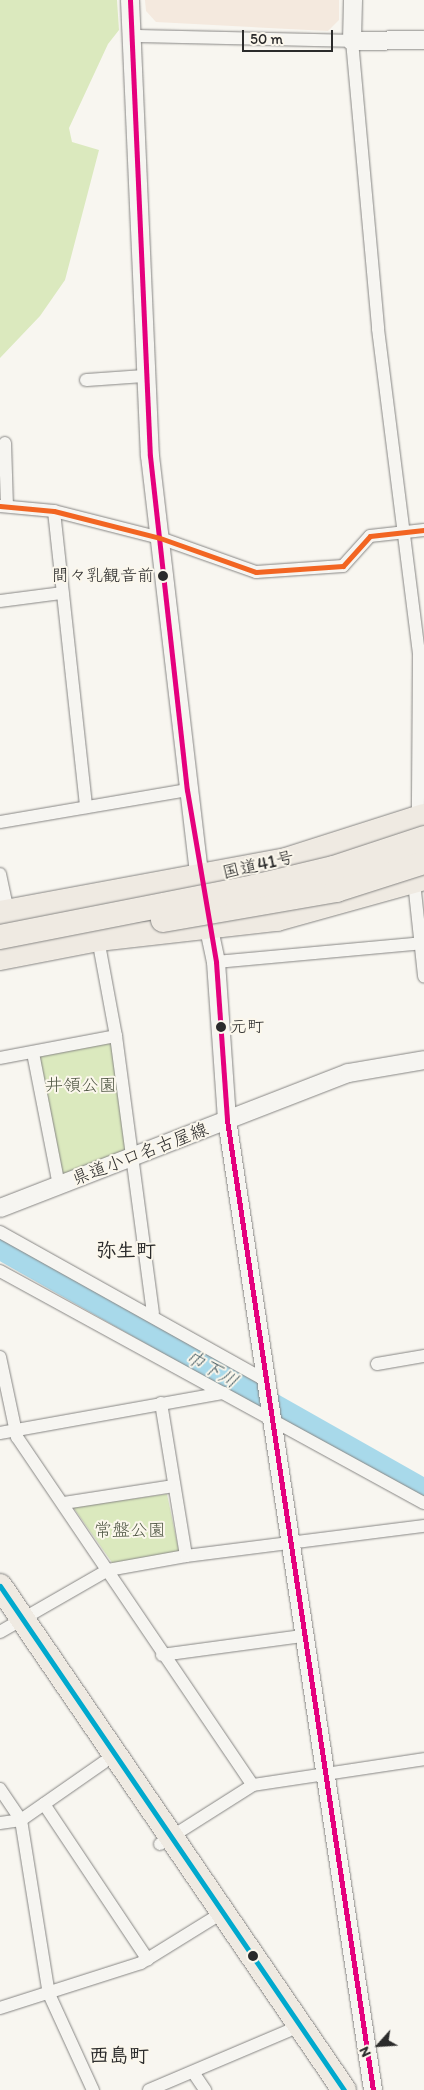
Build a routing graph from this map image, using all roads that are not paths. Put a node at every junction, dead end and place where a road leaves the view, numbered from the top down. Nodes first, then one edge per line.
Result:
1 (130, 0) edge
2 (353, 0) edge
3 (133, 36) junction
4 (424, 40) edge
5 (352, 41) junction
6 (145, 376) junction
7 (86, 380) dead end
8 (5, 443) dead end
9 (3, 506) edge
10 (54, 511) junction
11 (424, 530) edge
12 (407, 531) junction
13 (160, 538) junction
14 (62, 593) junction
15 (0, 602) edge
16 (187, 790) junction
17 (86, 808) junction
18 (0, 822) edge
19 (422, 824) edge
20 (424, 851) edge
21 (0, 874) edge
22 (421, 874) edge
23 (200, 878) junction
24 (4, 913) edge
25 (145, 923) junction
26 (208, 927) junction
27 (0, 937) edge
28 (98, 939) junction
29 (423, 943) edge
30 (0, 951) edge
31 (0, 958) edge
32 (216, 962) junction
33 (424, 976) edge
34 (116, 1036) junction
35 (33, 1053) junction
36 (0, 1058) edge
37 (424, 1060) edge
38 (227, 1120) junction
39 (133, 1157) junction
40 (59, 1185) junction
41 (0, 1208) edge
42 (0, 1232) edge
43 (0, 1271) edge
44 (153, 1313) junction
45 (424, 1356) edge
46 (0, 1357) edge
47 (377, 1364) dead end
48 (265, 1380) junction
49 (223, 1393) junction
50 (161, 1403) junction
51 (271, 1419) junction
52 (16, 1430) junction
53 (0, 1433) edge
54 (174, 1486) junction
55 (64, 1503) junction
56 (424, 1503) edge
57 (424, 1526) edge
58 (289, 1545) junction
59 (186, 1556) junction
60 (108, 1570) junction
61 (0, 1586) edge
62 (9, 1621) edge
63 (302, 1636) junction
64 (162, 1655) junction
65 (424, 1759) edge
66 (104, 1762) junction
67 (324, 1775) junction
68 (253, 1785) junction
69 (0, 1789) edge
70 (44, 1804) junction
71 (21, 1820) junction
72 (0, 1823) edge
73 (166, 1840) junction
74 (212, 1919) junction
75 (148, 1960) junction
76 (49, 1994) junction
77 (0, 2008) edge
78 (288, 2031) junction
79 (193, 2072) junction
80 (94, 2090) edge
81 (150, 2090) edge
82 (205, 2090) edge
83 (328, 2090) edge
84 (344, 2090) edge
85 (373, 2090) edge

1 - 3 main road
2 - 5 main road
3 - 5 street
3 - 6 main road
4 - 5 main road
5 - 12 street
6 - 7 street
6 - 13 main road
8 - 9 street
9 - 10 street
10 - 13 street
10 - 14 street
11 - 12 street
12 - 13 street
12 - 19 street
13 - 16 main road
14 - 15 street
14 - 17 street
16 - 17 street
16 - 23 main road
17 - 18 street
19 - 23 highway, 国道41号
19 - 27 highway, bridge
20 - 25 highway, bridge
21 - 24 street
22 - 25 highway, bridge
22 - 26 highway
22 - 29 street
23 - 24 highway, 国道41号
23 - 26 main road
25 - 30 highway
26 - 28 highway
26 - 32 main road
28 - 31 highway
28 - 34 street
29 - 32 street
29 - 33 street
32 - 38 main road
34 - 35 street
34 - 39 street
35 - 36 street
35 - 40 street
37 - 38 main road, 県道小口名古屋線
38 - 39 main road, 県道小口名古屋線
38 - 48 main road
39 - 40 main road, 県道小口名古屋線
39 - 44 street
40 - 41 main road, 県道小口名古屋線
42 - 44 street
43 - 49 street
44 - 48 street
45 - 47 street
46 - 52 street
48 - 51 main road
49 - 50 street
49 - 51 street
50 - 52 street
50 - 54 street
51 - 56 street
51 - 58 main road
52 - 53 street
52 - 55 street
54 - 55 street
54 - 59 street
55 - 60 street
57 - 58 street
58 - 59 street
58 - 63 main road
59 - 60 street
60 - 62 street
60 - 64 street
61 - 62 highway
62 - 66 highway
62 - 73 highway
63 - 64 street
63 - 67 main road
64 - 68 street
65 - 67 street
66 - 70 street
66 - 73 highway
67 - 68 street
67 - 85 main road
68 - 73 street
69 - 71 street
70 - 71 street
70 - 75 street
71 - 72 street
71 - 76 street
73 - 74 highway
73 - 84 highway
74 - 75 street
74 - 78 highway
75 - 76 street
76 - 77 street
76 - 80 street
78 - 79 street
78 - 83 highway
79 - 81 street
79 - 82 street

